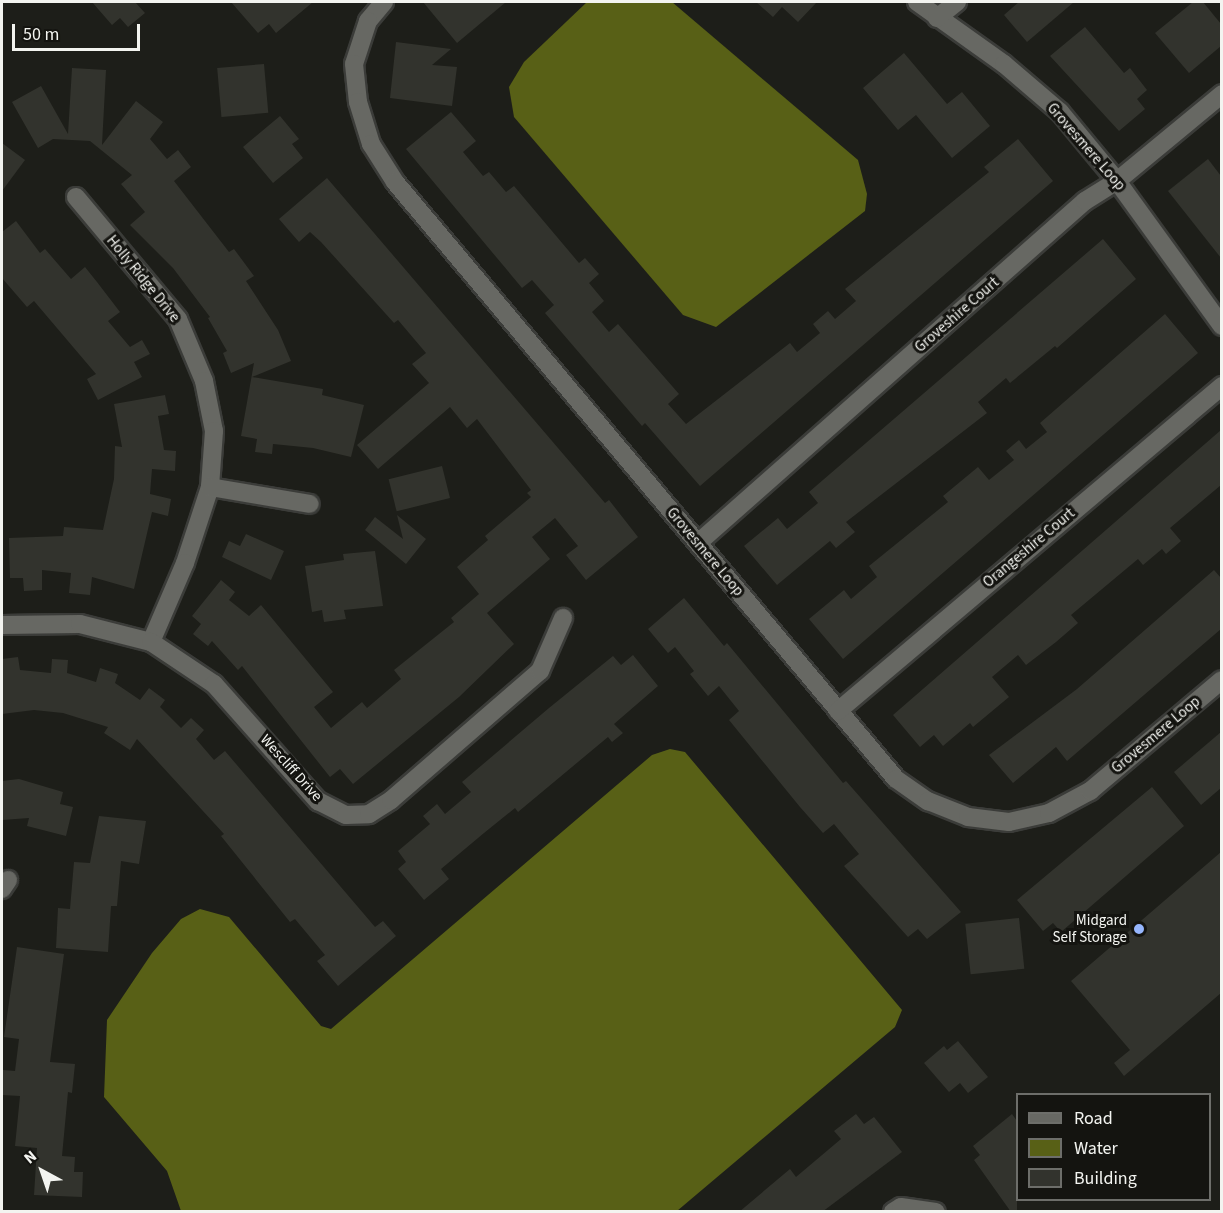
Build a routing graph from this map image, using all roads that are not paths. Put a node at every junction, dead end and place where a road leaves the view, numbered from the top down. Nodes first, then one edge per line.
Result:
1 (384, 2) edge
2 (917, 2) edge
3 (957, 2) edge
4 (937, 18) junction
5 (1221, 94) edge
6 (1117, 180) junction
7 (76, 197) dead end
8 (1221, 326) edge
9 (1221, 386) edge
10 (210, 487) junction
11 (310, 504) dead end
12 (698, 543) junction
13 (563, 618) dead end
14 (2, 625) edge
15 (151, 642) junction
16 (1221, 680) edge
17 (838, 711) junction
18 (893, 1212) edge
19 (936, 1212) edge

1 - 12 street, Grovesmere Loop
2 - 4 street, Grovesmere Loop
3 - 4 street
4 - 6 street, Grovesmere Loop
5 - 6 street, Groveshire Court
6 - 8 street, Grovesmere Loop
6 - 12 street, Groveshire Court
7 - 10 street, Holly Ridge Drive
9 - 17 street, Orangeshire Court
10 - 11 street
10 - 15 street, Holly Ridge Drive
12 - 17 street, Grovesmere Loop
13 - 15 street, Wescliff Drive
14 - 15 street, Wescliff Drive
16 - 17 street, Grovesmere Loop
18 - 19 street

